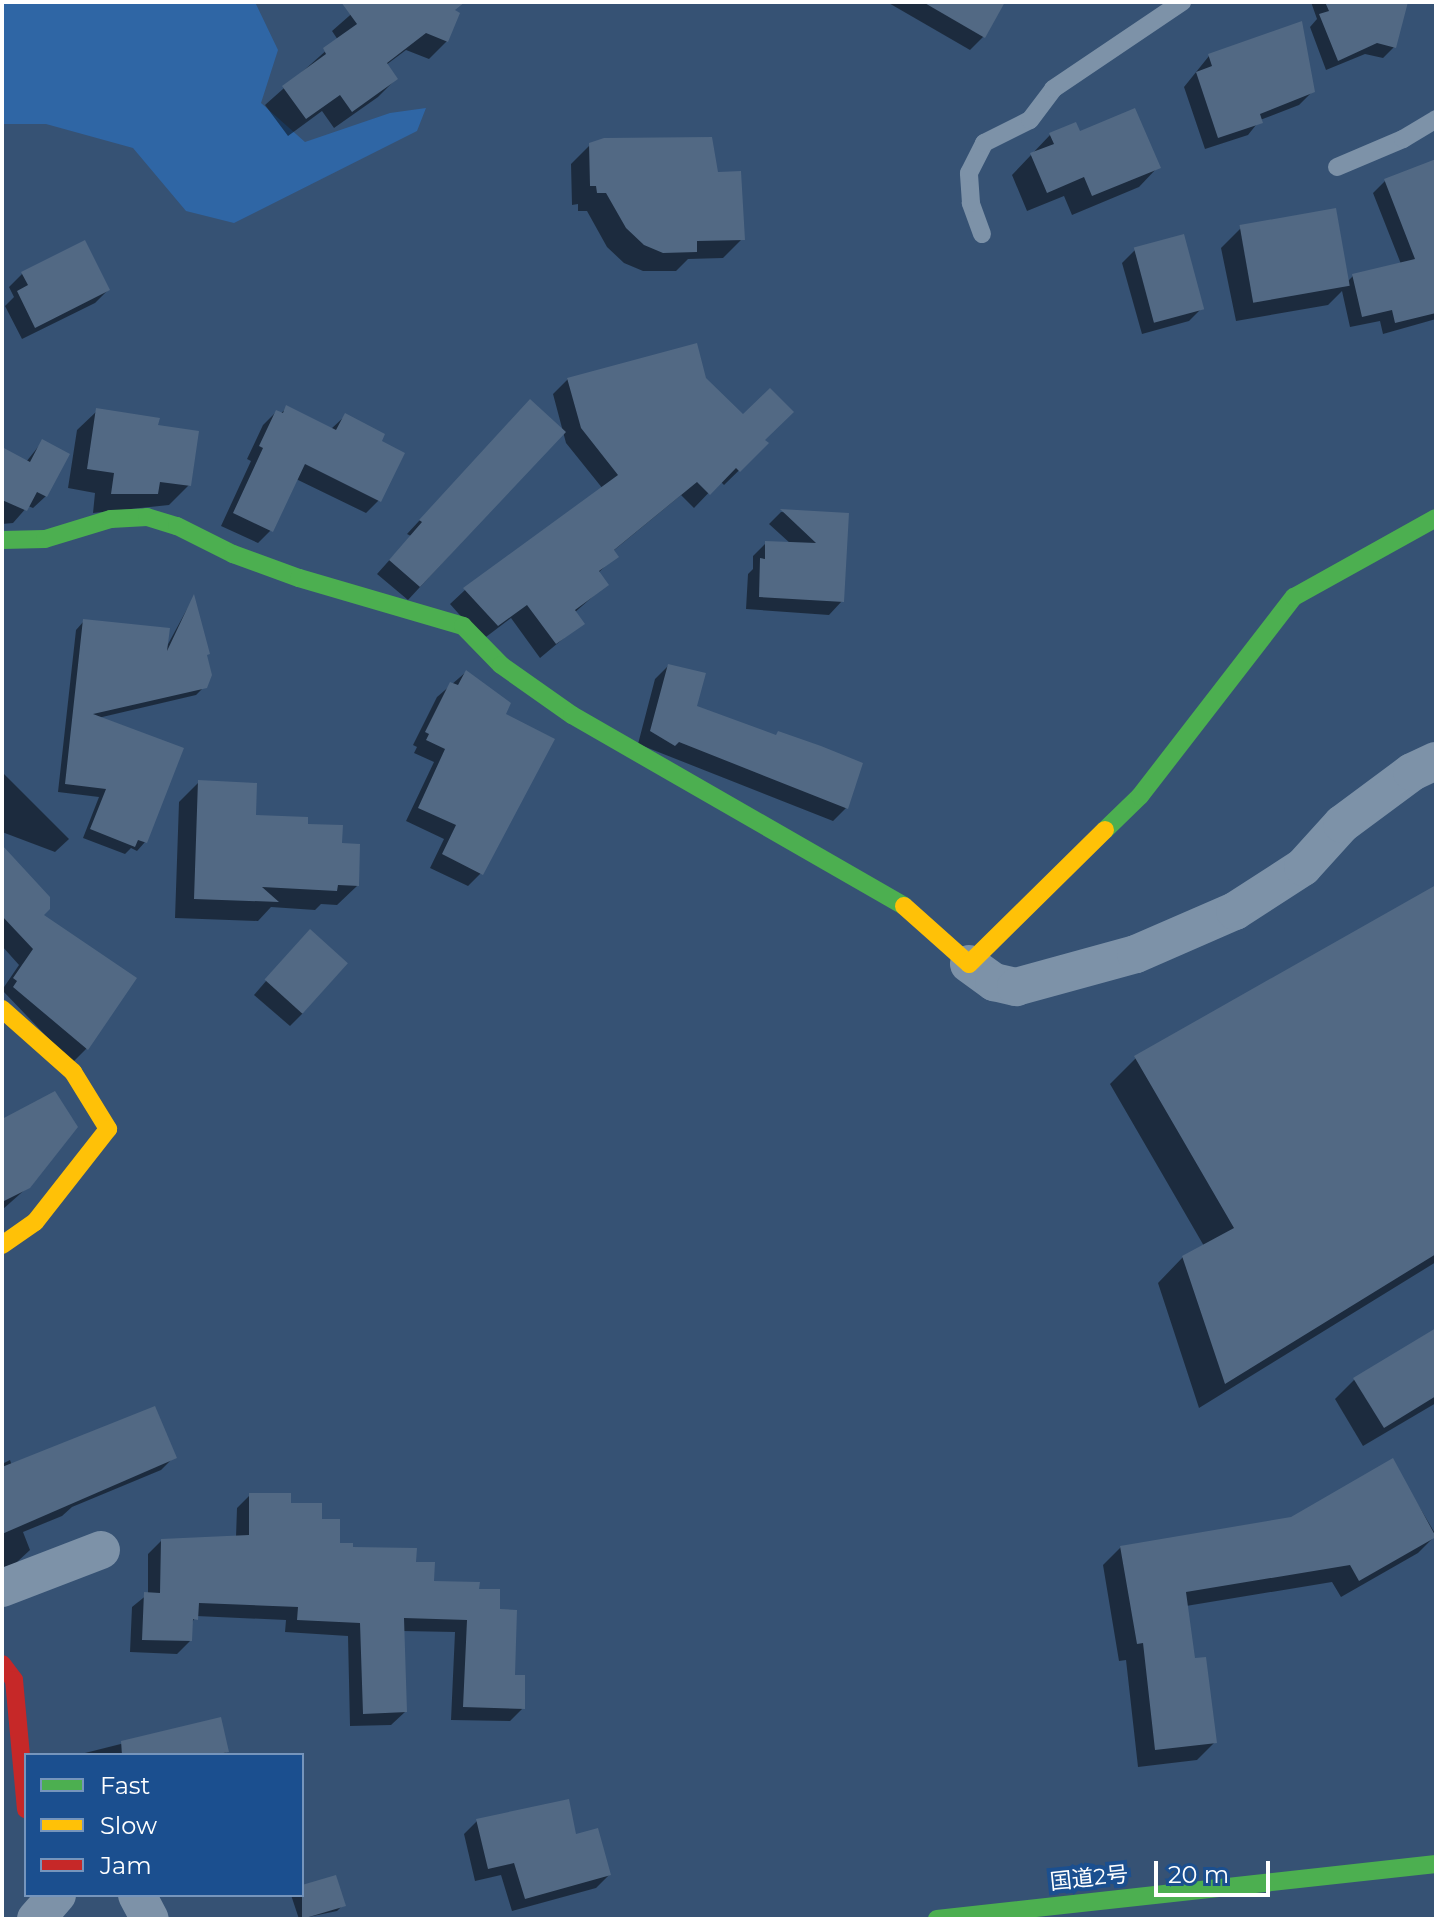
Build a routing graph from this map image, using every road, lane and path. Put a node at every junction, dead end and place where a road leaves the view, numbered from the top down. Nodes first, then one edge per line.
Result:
1 (1182, 2) edge
2 (1436, 119) edge
3 (1337, 167) dead end
4 (982, 234) dead end
5 (1436, 518) edge
6 (2, 540) edge
7 (1436, 761) edge
8 (969, 964) junction
9 (2, 1009) edge
10 (2, 1245) edge
11 (101, 1550) dead end
12 (2, 1588) edge
13 (2, 1664) edge
14 (24, 1788) edge
15 (1436, 1864) edge
16 (55, 1897) edge
17 (138, 1897) edge
18 (36, 1919) edge
19 (150, 1919) edge
20 (937, 1919) edge

1 - 4 lane
2 - 3 lane
5 - 8 main road
6 - 8 main road
7 - 8 street
9 - 10 main road
11 - 12 street
13 - 14 main road
15 - 20 main road, 国道2号
16 - 18 street
17 - 19 street

